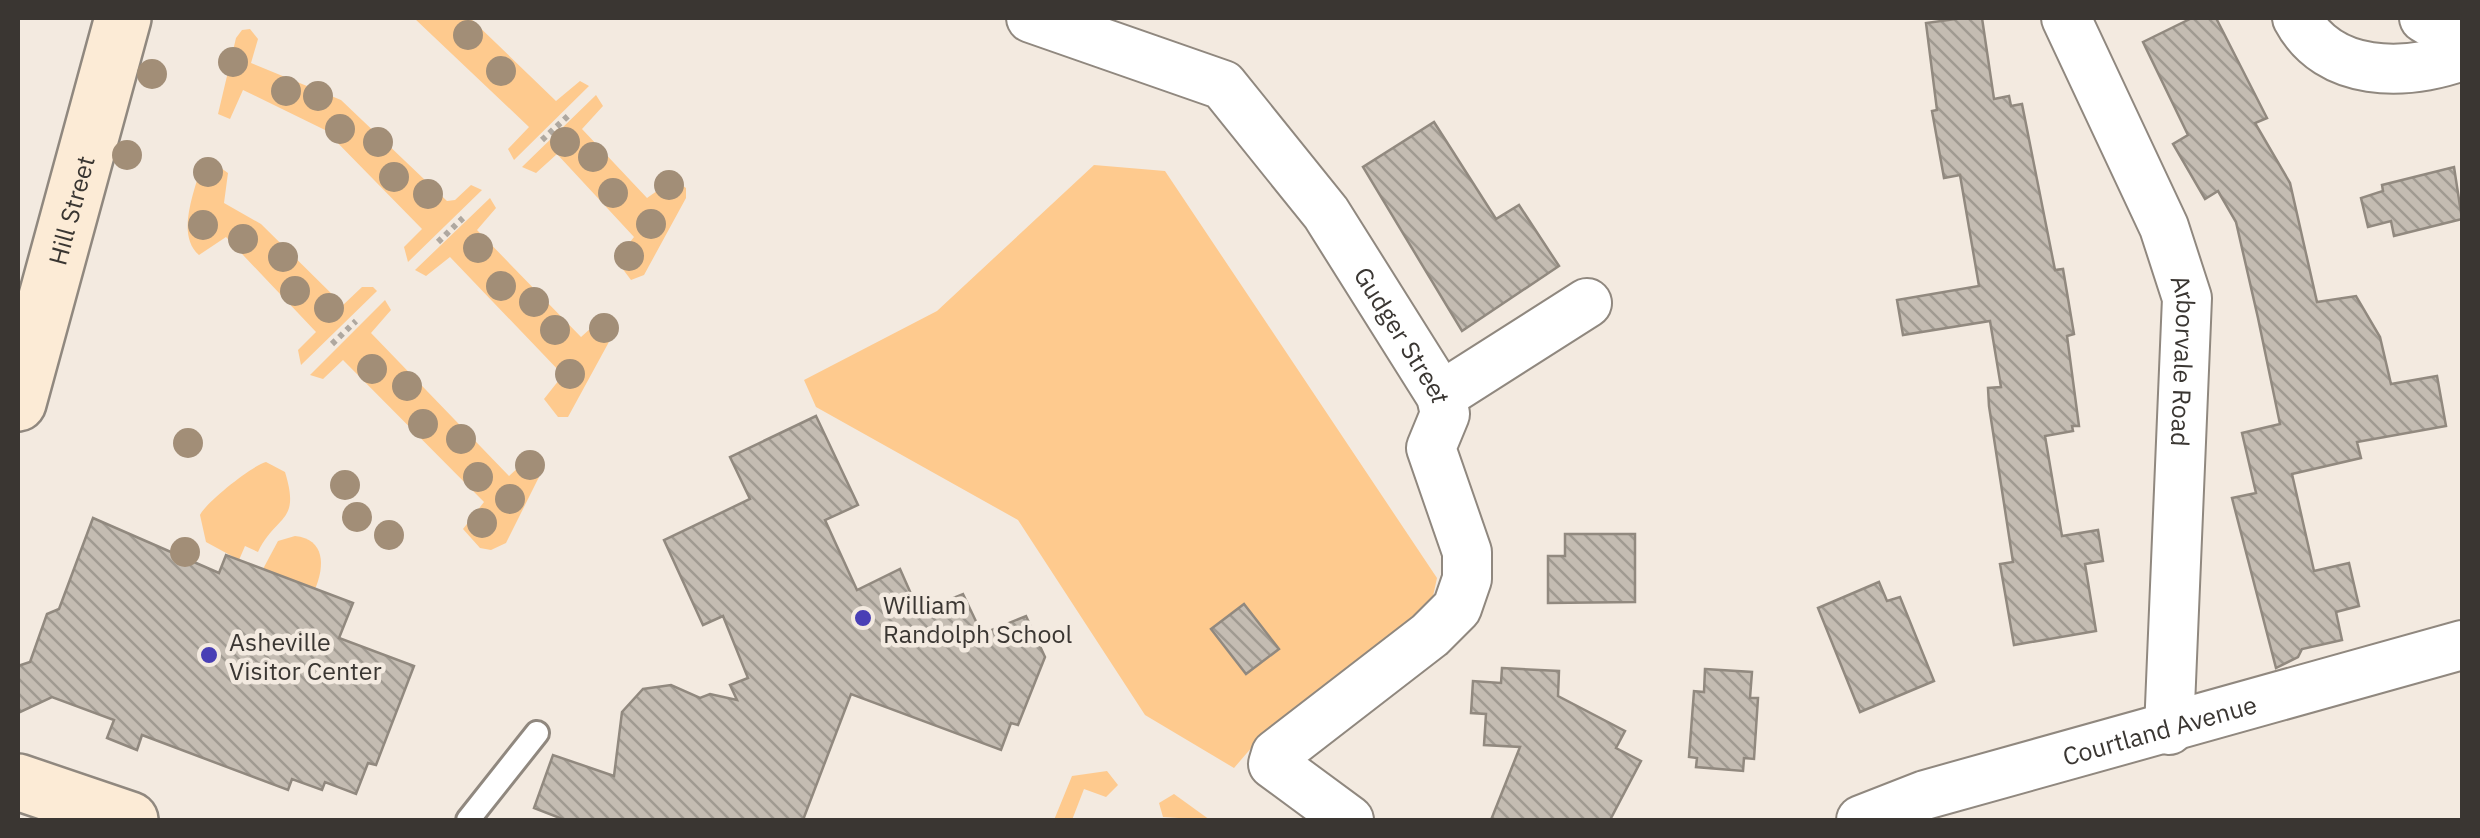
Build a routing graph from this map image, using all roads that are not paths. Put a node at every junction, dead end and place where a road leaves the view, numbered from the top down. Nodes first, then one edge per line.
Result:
1 (122, 18) edge
2 (1031, 18) edge
3 (2066, 18) edge
4 (2297, 18) edge
5 (2424, 18) edge
6 (2462, 41) edge
7 (2462, 56) edge
8 (1587, 303) dead end
9 (1441, 396) junction
10 (18, 403) edge
11 (2462, 645) edge
12 (2169, 730) junction
13 (537, 733) dead end
14 (18, 782) edge
15 (130, 820) edge
16 (468, 820) edge
17 (1349, 820) edge
18 (1861, 820) edge

1 - 10 street, Hill Street
2 - 9 street, Gudger Street
3 - 12 street, Arborvale Road
4 - 7 street
5 - 6 street
8 - 9 street
9 - 17 street, Gudger Street
11 - 12 street, Courtland Avenue
12 - 18 street, Courtland Avenue
13 - 16 lane
14 - 15 street

